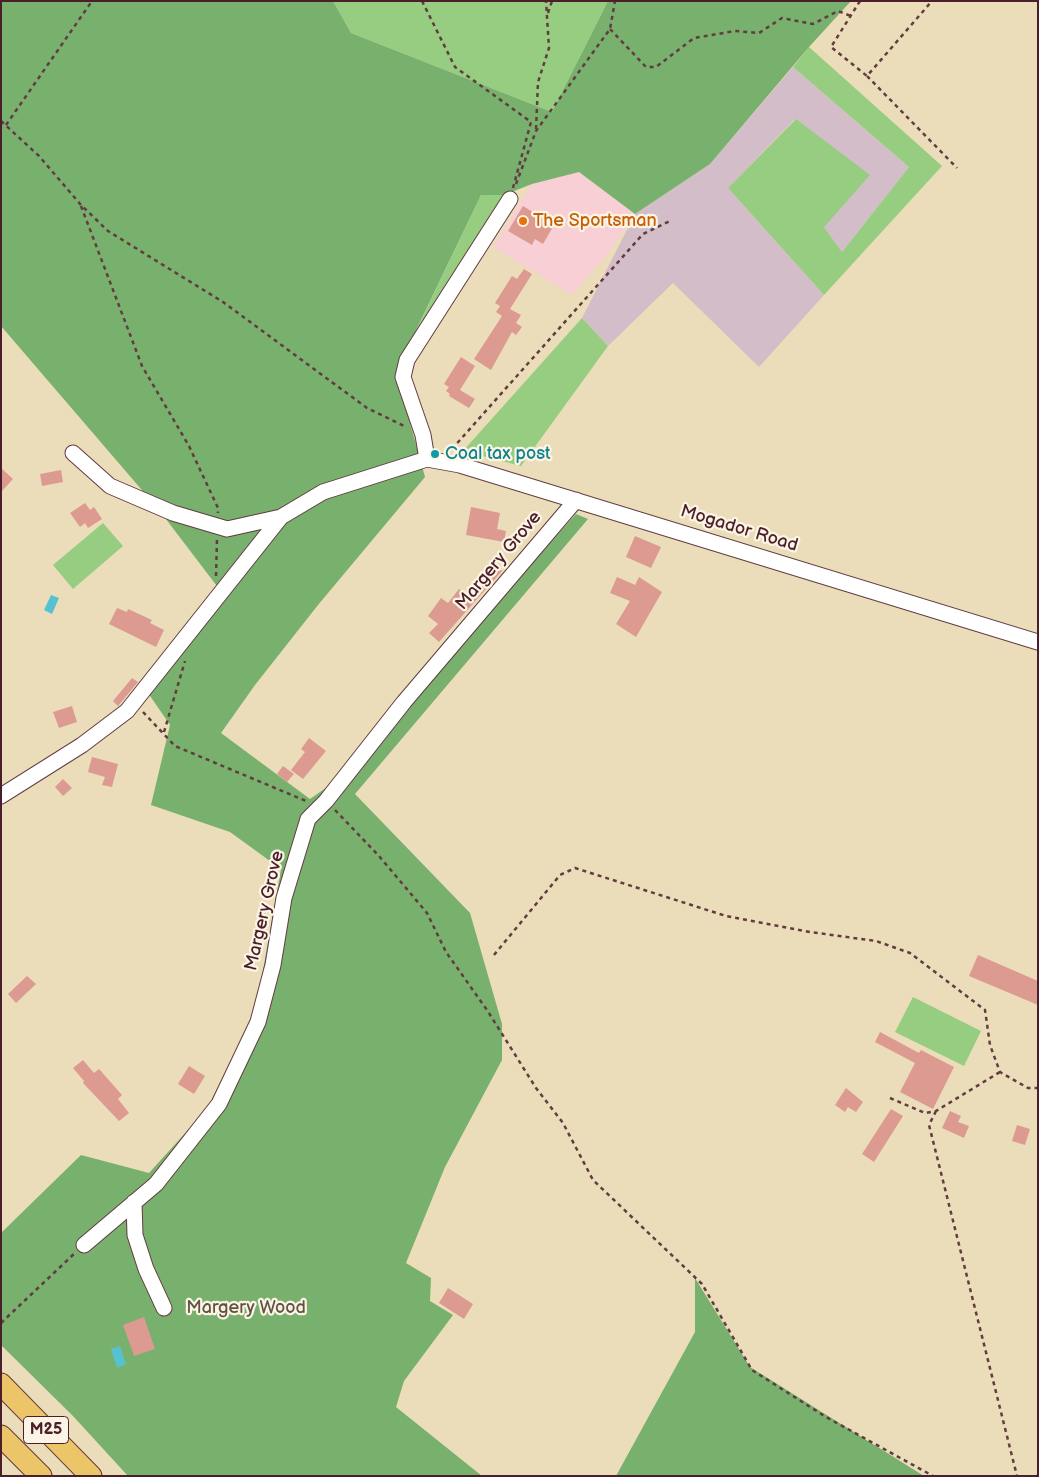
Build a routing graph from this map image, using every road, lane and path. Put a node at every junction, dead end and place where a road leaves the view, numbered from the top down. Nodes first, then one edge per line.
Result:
1 (92, 1) edge
2 (422, 1) edge
3 (546, 1) edge
4 (552, 1) edge
5 (860, 1) edge
6 (932, 1) edge
7 (616, 2) edge
8 (851, 16) junction
9 (547, 17) junction
10 (610, 29) junction
11 (867, 76) junction
12 (1, 121) edge
13 (6, 125) junction
14 (536, 131) junction
15 (957, 168) dead end
16 (510, 199) junction
17 (81, 205) junction
18 (672, 220) dead end
19 (423, 436) junction
20 (73, 453) dead end
21 (434, 460) junction
22 (576, 500) junction
23 (281, 517) junction
24 (217, 526) junction
25 (216, 580) dead end
26 (1038, 642) edge
27 (186, 657) dead end
28 (136, 701) junction
29 (164, 732) junction
30 (1, 796) edge
31 (326, 801) junction
32 (494, 955) dead end
33 (1000, 1072) junction
34 (1038, 1088) edge
35 (890, 1098) dead end
36 (936, 1111) junction
37 (134, 1202) junction
38 (84, 1244) joint
39 (164, 1308) dead end
40 (1, 1323) edge
41 (1, 1384) edge
42 (1, 1436) edge
43 (41, 1476) edge
44 (92, 1476) edge
45 (933, 1476) edge
46 (1017, 1476) edge

1 - 13 path
2 - 16 path
3 - 9 path
4 - 9 path
5 - 8 path
6 - 11 path
7 - 10 path
8 - 10 path
8 - 11 path
9 - 14 path
10 - 14 path
11 - 15 path
12 - 13 path
13 - 17 path
14 - 16 path
16 - 19 street
17 - 19 path
17 - 24 path
18 - 21 path
19 - 21 street
20 - 24 street
21 - 22 street, Mogador Road
21 - 23 street
22 - 26 street, Mogador Road
22 - 31 street, Margery Grove
23 - 24 street
23 - 28 street
24 - 25 path
27 - 29 path
28 - 29 path
28 - 30 street
29 - 31 path
31 - 37 street, Margery Grove
31 - 45 path
32 - 33 path
33 - 34 path
33 - 36 path
35 - 36 path
36 - 46 path
37 - 38 street, Margery Grove
37 - 39 street
38 - 40 path
41 - 44 highway, M25
42 - 43 highway, M25

